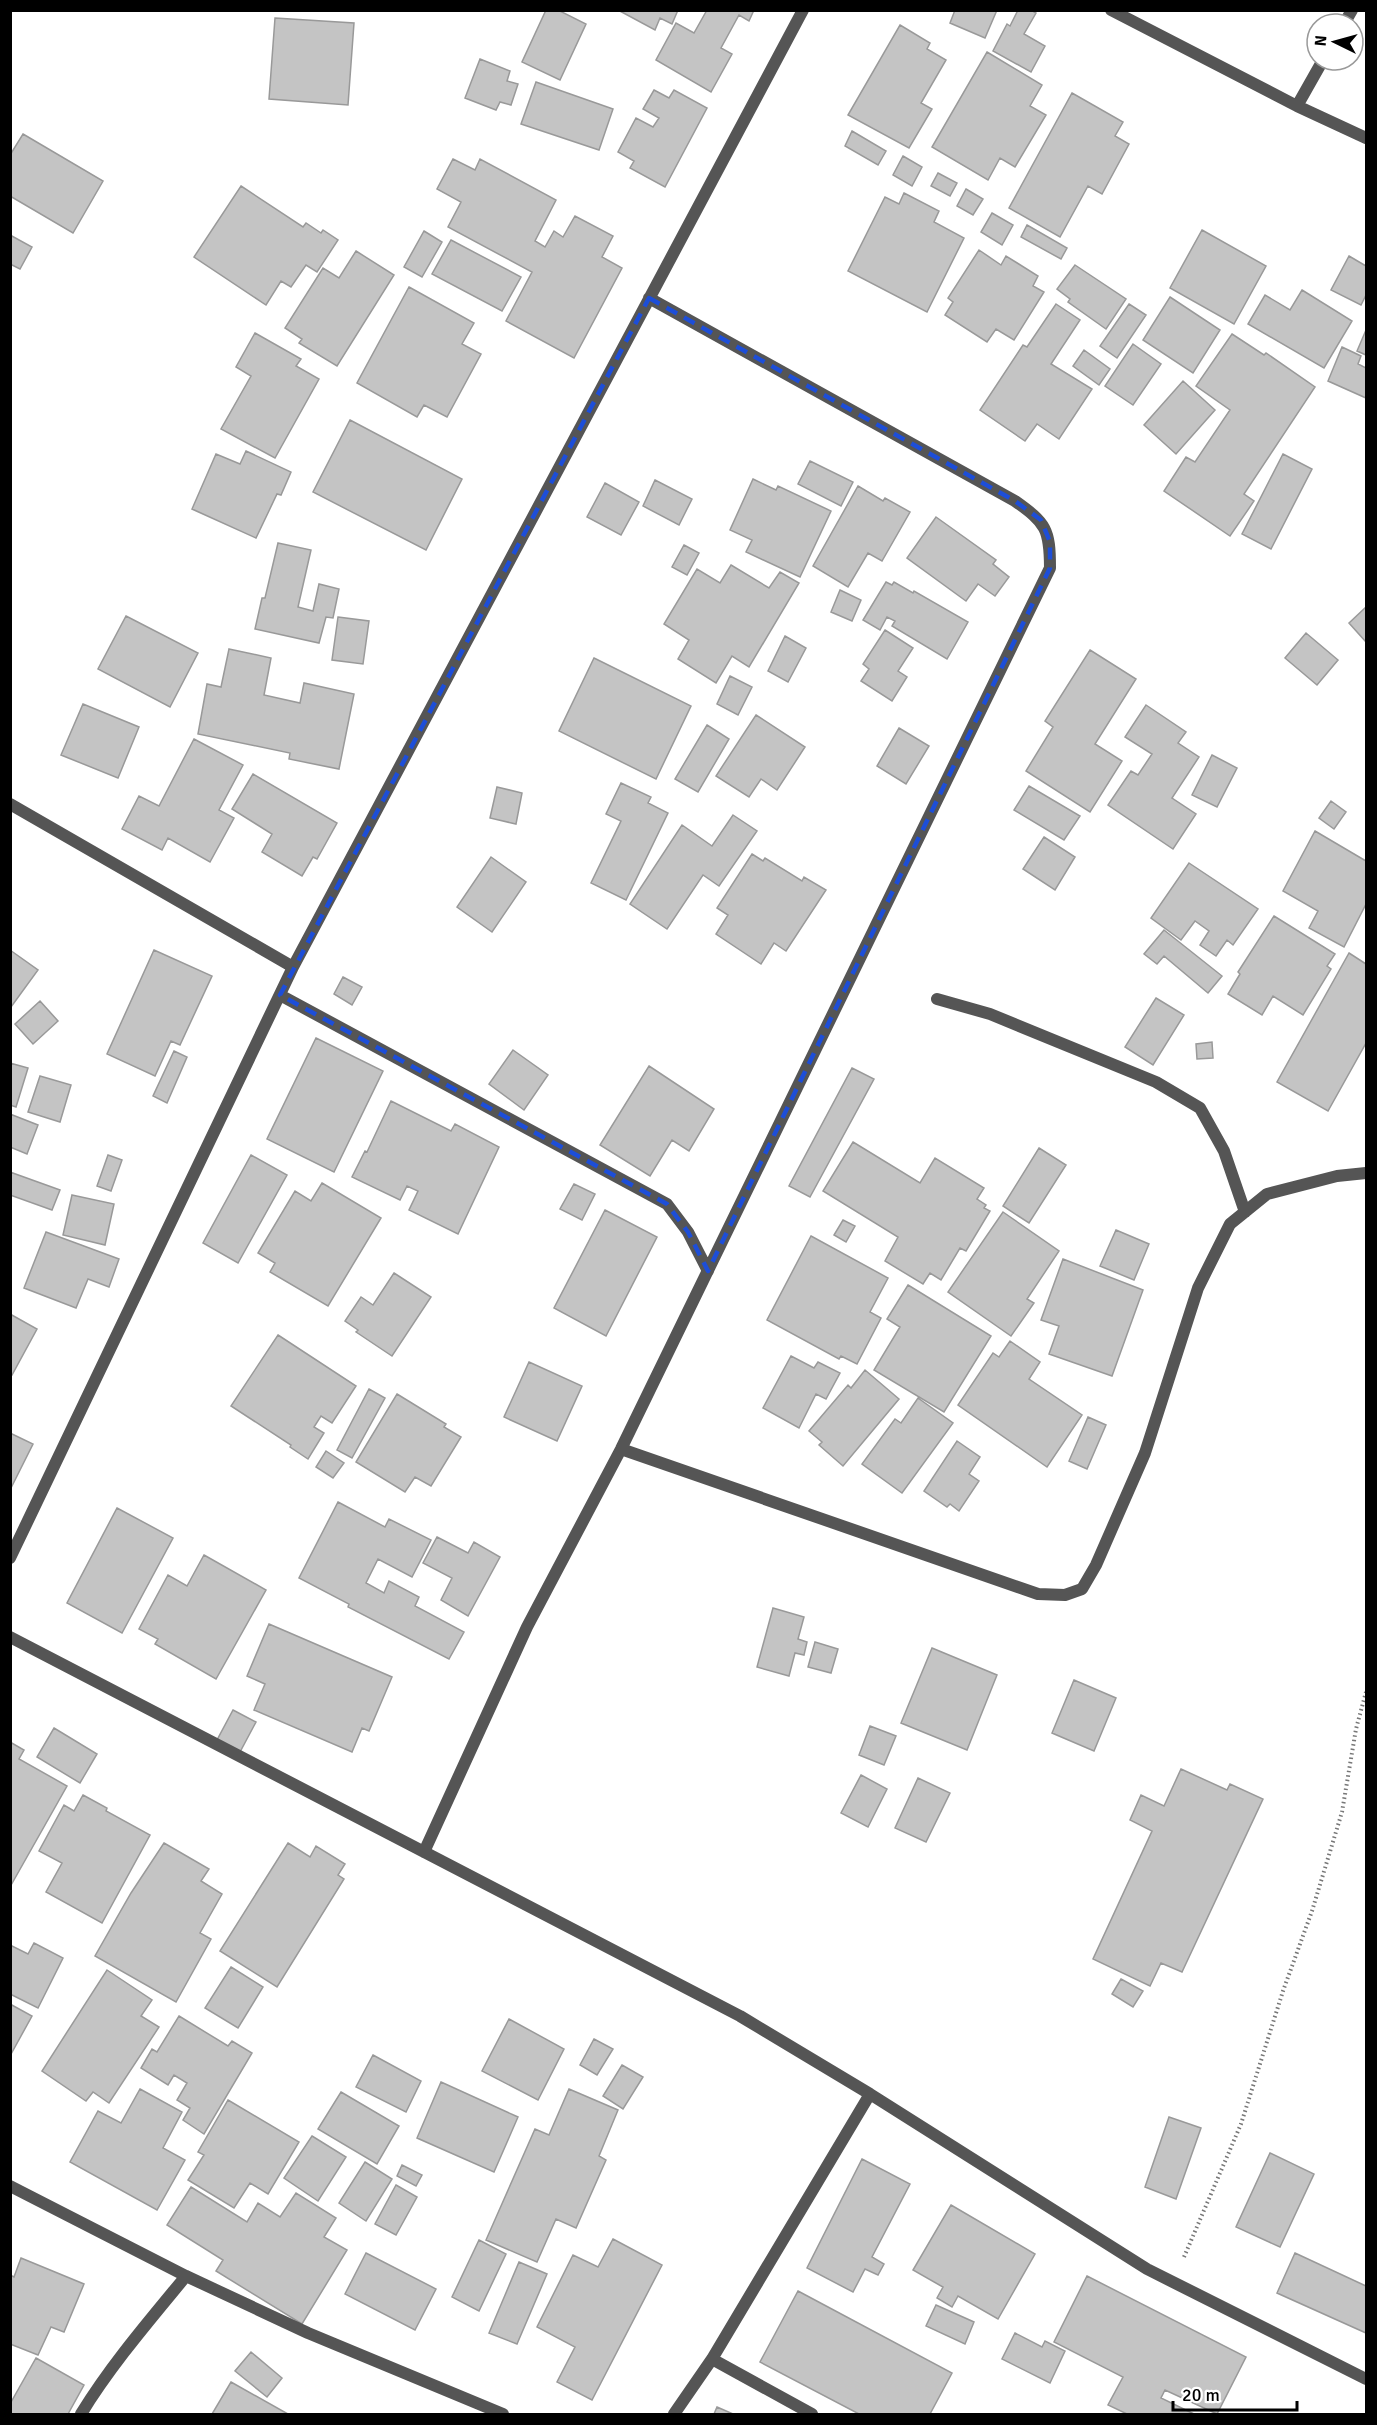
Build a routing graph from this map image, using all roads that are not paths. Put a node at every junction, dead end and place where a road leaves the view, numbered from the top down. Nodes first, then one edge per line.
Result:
1 (802, 10) edge
2 (1111, 10) edge
3 (1316, 72) edge
4 (1297, 106) junction
5 (1366, 138) edge
6 (649, 298) junction
7 (10, 804) edge
8 (293, 967) junction
9 (280, 995) junction
10 (937, 999) dead end
11 (1366, 1173) edge
12 (1245, 1212) junction
13 (708, 1271) junction
14 (621, 1449) junction
15 (10, 1558) edge
16 (10, 1637) edge
17 (424, 1852) junction
18 (870, 2094) junction
19 (10, 2186) edge
20 (186, 2276) junction
21 (712, 2359) junction
22 (1366, 2379) edge
23 (81, 2415) edge
24 (503, 2415) edge
25 (674, 2415) edge
26 (812, 2415) edge

1 - 6 street
2 - 4 street
3 - 4 street
4 - 5 street
6 - 8 street
6 - 13 street
7 - 8 street
8 - 9 street
9 - 13 street
9 - 15 street
10 - 12 street
11 - 12 street
12 - 14 street
13 - 14 street
14 - 17 street
16 - 17 street
17 - 18 street
18 - 21 street
18 - 22 street
19 - 20 street
20 - 23 street
20 - 24 street
21 - 25 street
21 - 26 street

